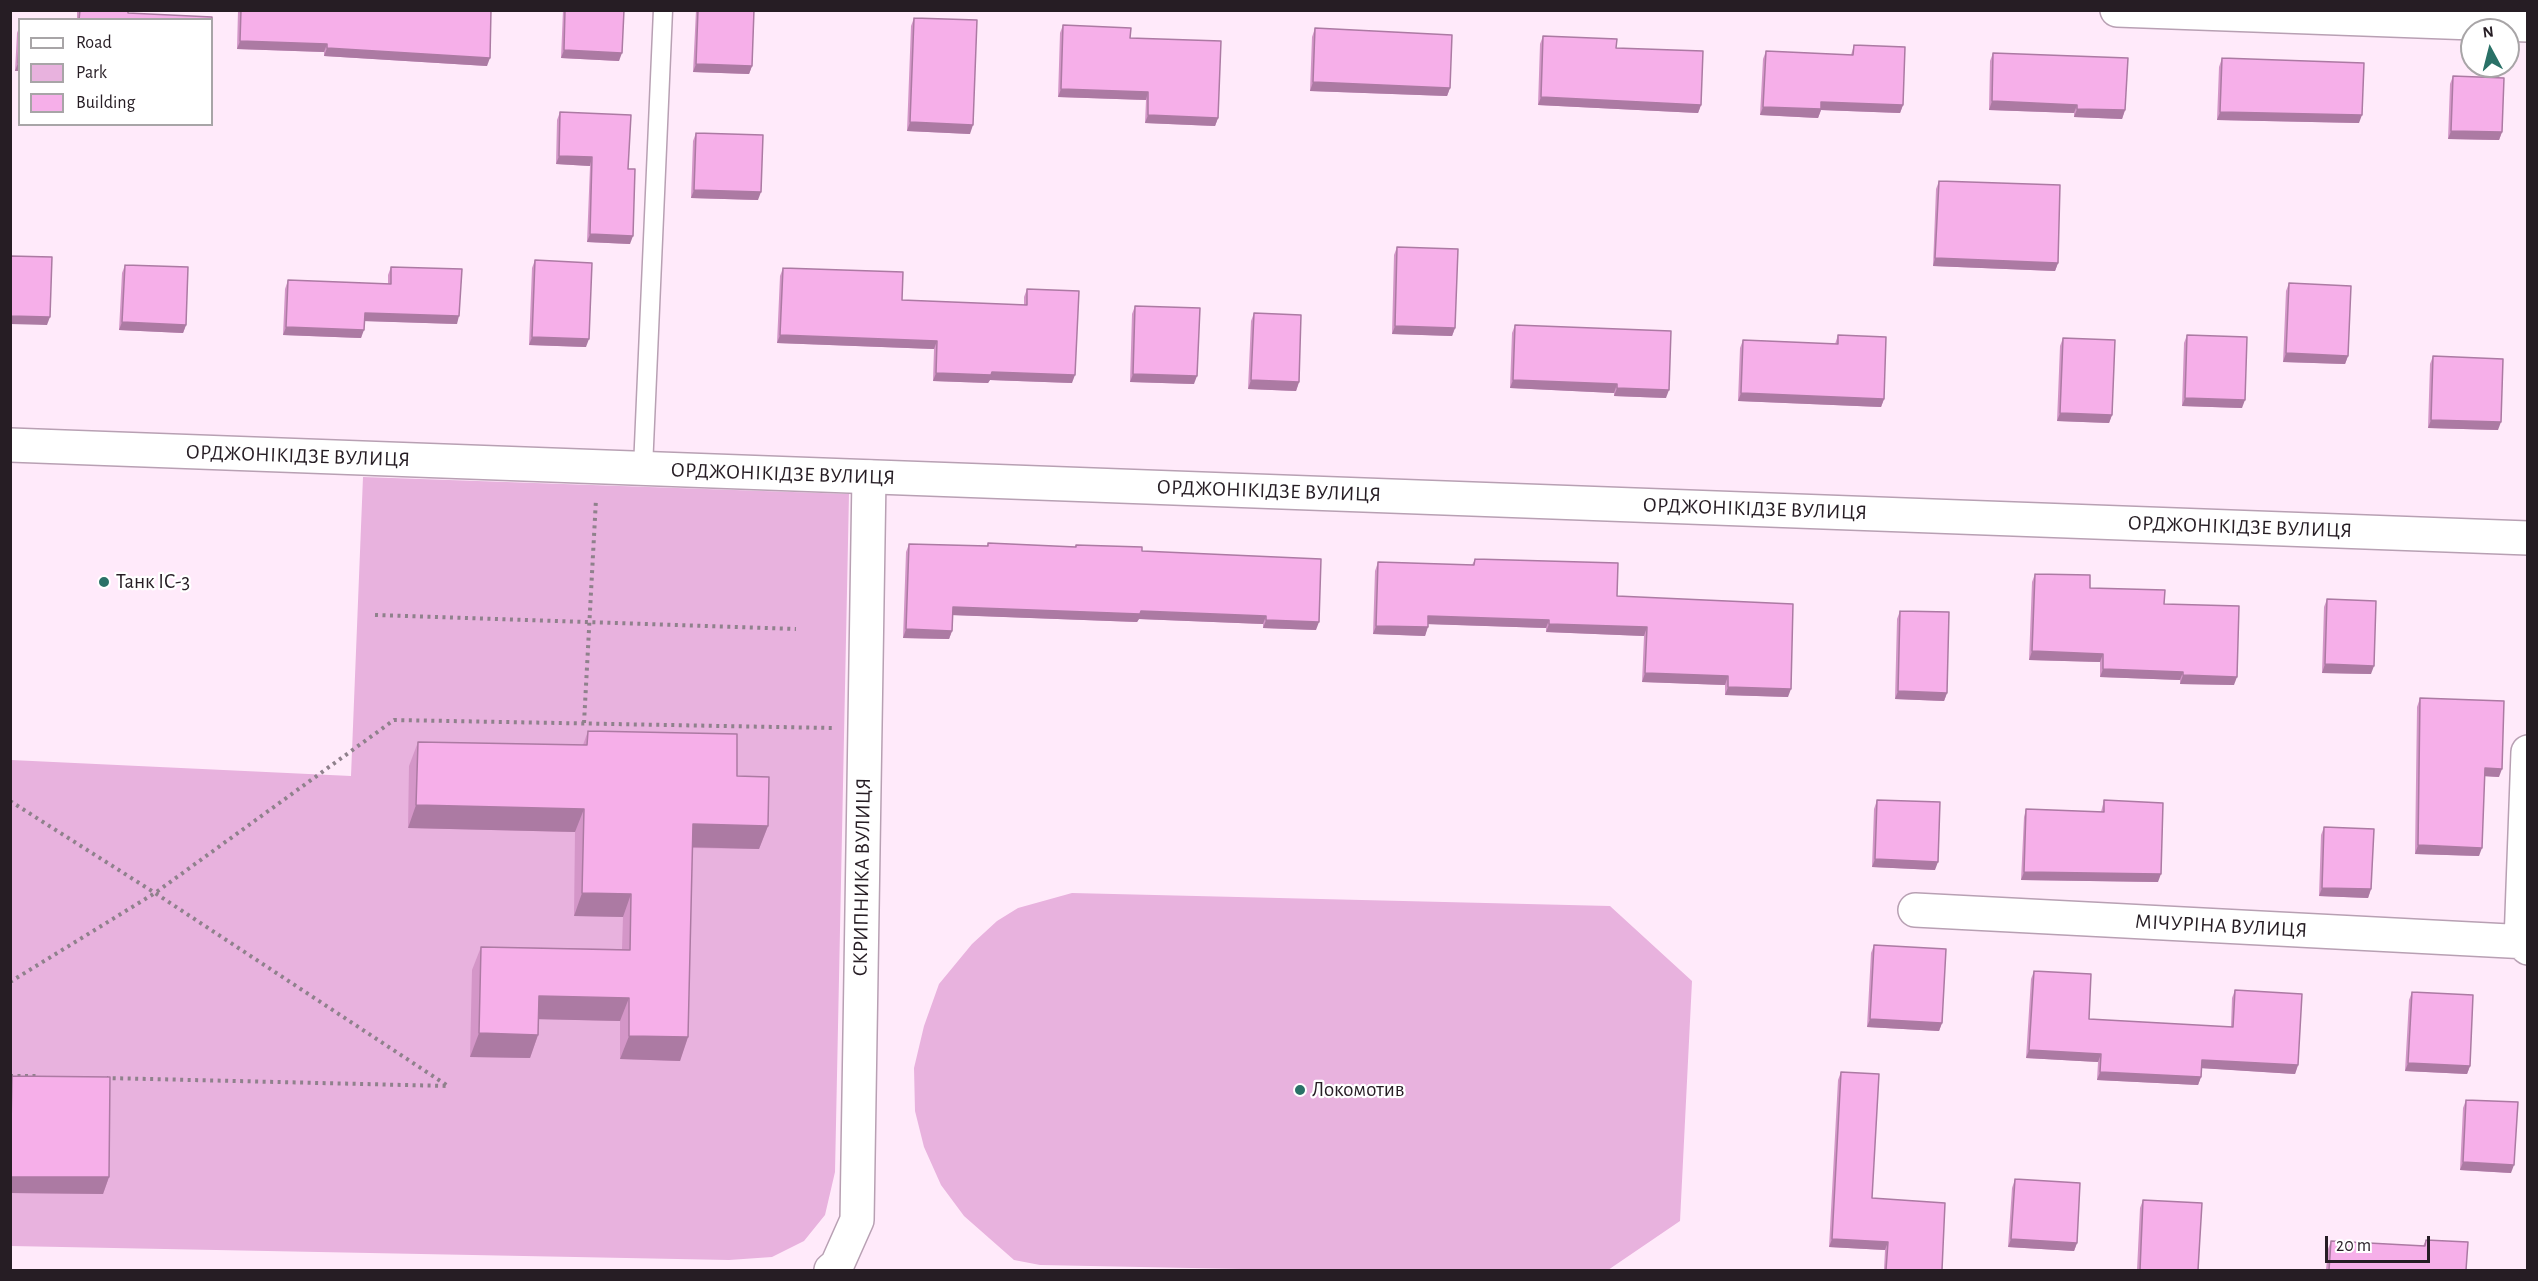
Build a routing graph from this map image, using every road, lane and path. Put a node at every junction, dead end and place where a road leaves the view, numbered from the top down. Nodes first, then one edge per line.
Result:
1 (663, 10) edge
2 (2117, 10) edge
3 (2528, 25) edge
4 (10, 445) edge
5 (606, 467) junction
6 (643, 468) junction
7 (869, 477) junction
8 (2528, 538) edge
9 (375, 615) dead end
10 (590, 622) junction
11 (796, 629) dead end
12 (584, 723) junction
13 (865, 729) junction
14 (2528, 752) edge
15 (10, 801) edge
16 (155, 893) junction
17 (1915, 910) dead end
18 (2525, 944) edge
19 (10, 982) edge
20 (10, 1076) edge
21 (46, 1076) edge
22 (105, 1078) edge
23 (831, 1270) edge

1 - 6 lane
2 - 3 main road
4 - 5 main road, ОРДЖОНІКІДЗЕ ВУЛИЦЯ
5 - 6 main road, ОРДЖОНІКІДЗЕ ВУЛИЦЯ
5 - 10 path
6 - 7 main road, ОРДЖОНІКІДЗЕ ВУЛИЦЯ
7 - 8 main road, ОРДЖОНІКІДЗЕ ВУЛИЦЯ
7 - 13 main road, СКРИПНИКА ВУЛИЦЯ
9 - 10 path
10 - 11 path
10 - 12 path
12 - 13 path
12 - 16 path
13 - 23 main road, СКРИПНИКА ВУЛИЦЯ
14 - 18 main road
15 - 16 path
16 - 19 path
16 - 22 path
17 - 18 main road, МІЧУРІНА ВУЛИЦЯ
20 - 21 path

